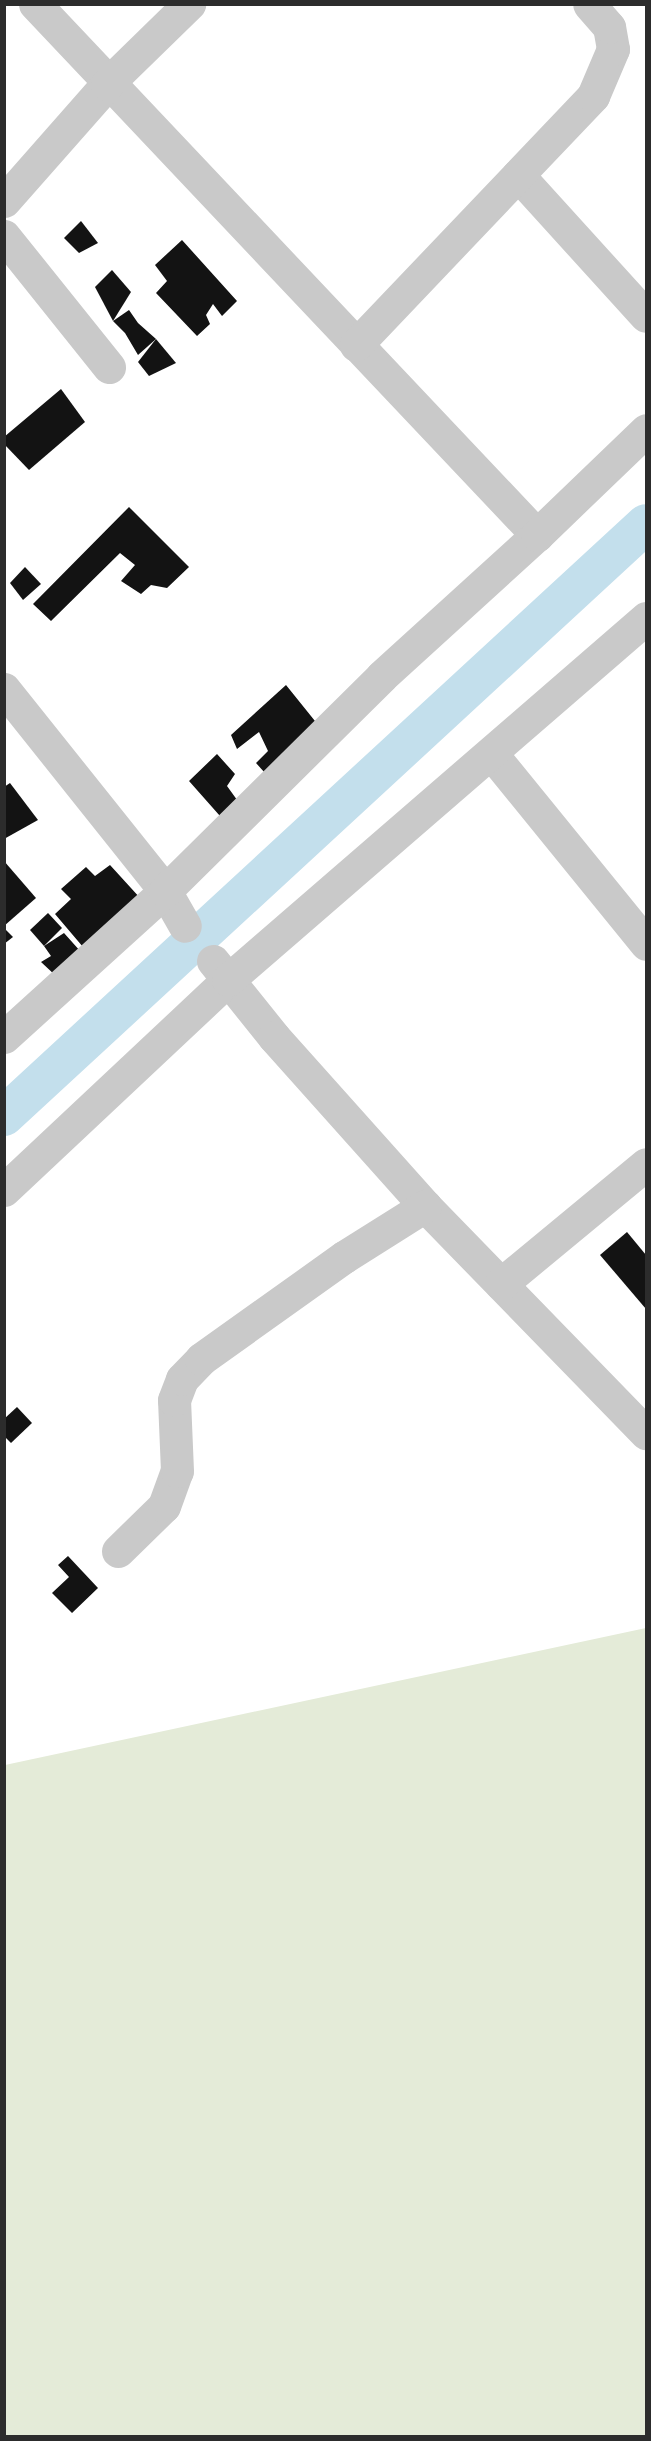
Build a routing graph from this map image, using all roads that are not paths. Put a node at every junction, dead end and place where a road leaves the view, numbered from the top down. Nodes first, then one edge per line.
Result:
1 (35, 4) edge
2 (189, 4) edge
3 (589, 4) edge
4 (107, 84) junction
5 (518, 175) junction
6 (4, 201) edge
7 (4, 236) edge
8 (646, 316) edge
9 (356, 345) junction
10 (109, 367) dead end
11 (646, 430) edge
12 (537, 535) junction
13 (646, 618) edge
14 (4, 689) edge
15 (491, 753) junction
16 (165, 891) junction
17 (185, 926) dead end
18 (646, 944) edge
19 (221, 970) junction
20 (4, 1036) edge
21 (646, 1164) edge
22 (4, 1190) edge
23 (425, 1206) junction
24 (501, 1284) junction
25 (646, 1433) edge
26 (118, 1551) dead end

1 - 4 street
2 - 4 street
3 - 5 street
4 - 6 street
4 - 9 street
5 - 8 street
5 - 9 street
7 - 10 street
9 - 12 street
11 - 12 street
12 - 16 street
13 - 15 street
14 - 16 street
15 - 18 street
15 - 19 street
16 - 17 street
16 - 20 street
19 - 22 street
19 - 23 street
21 - 24 street
23 - 24 street
23 - 26 street
24 - 25 street

